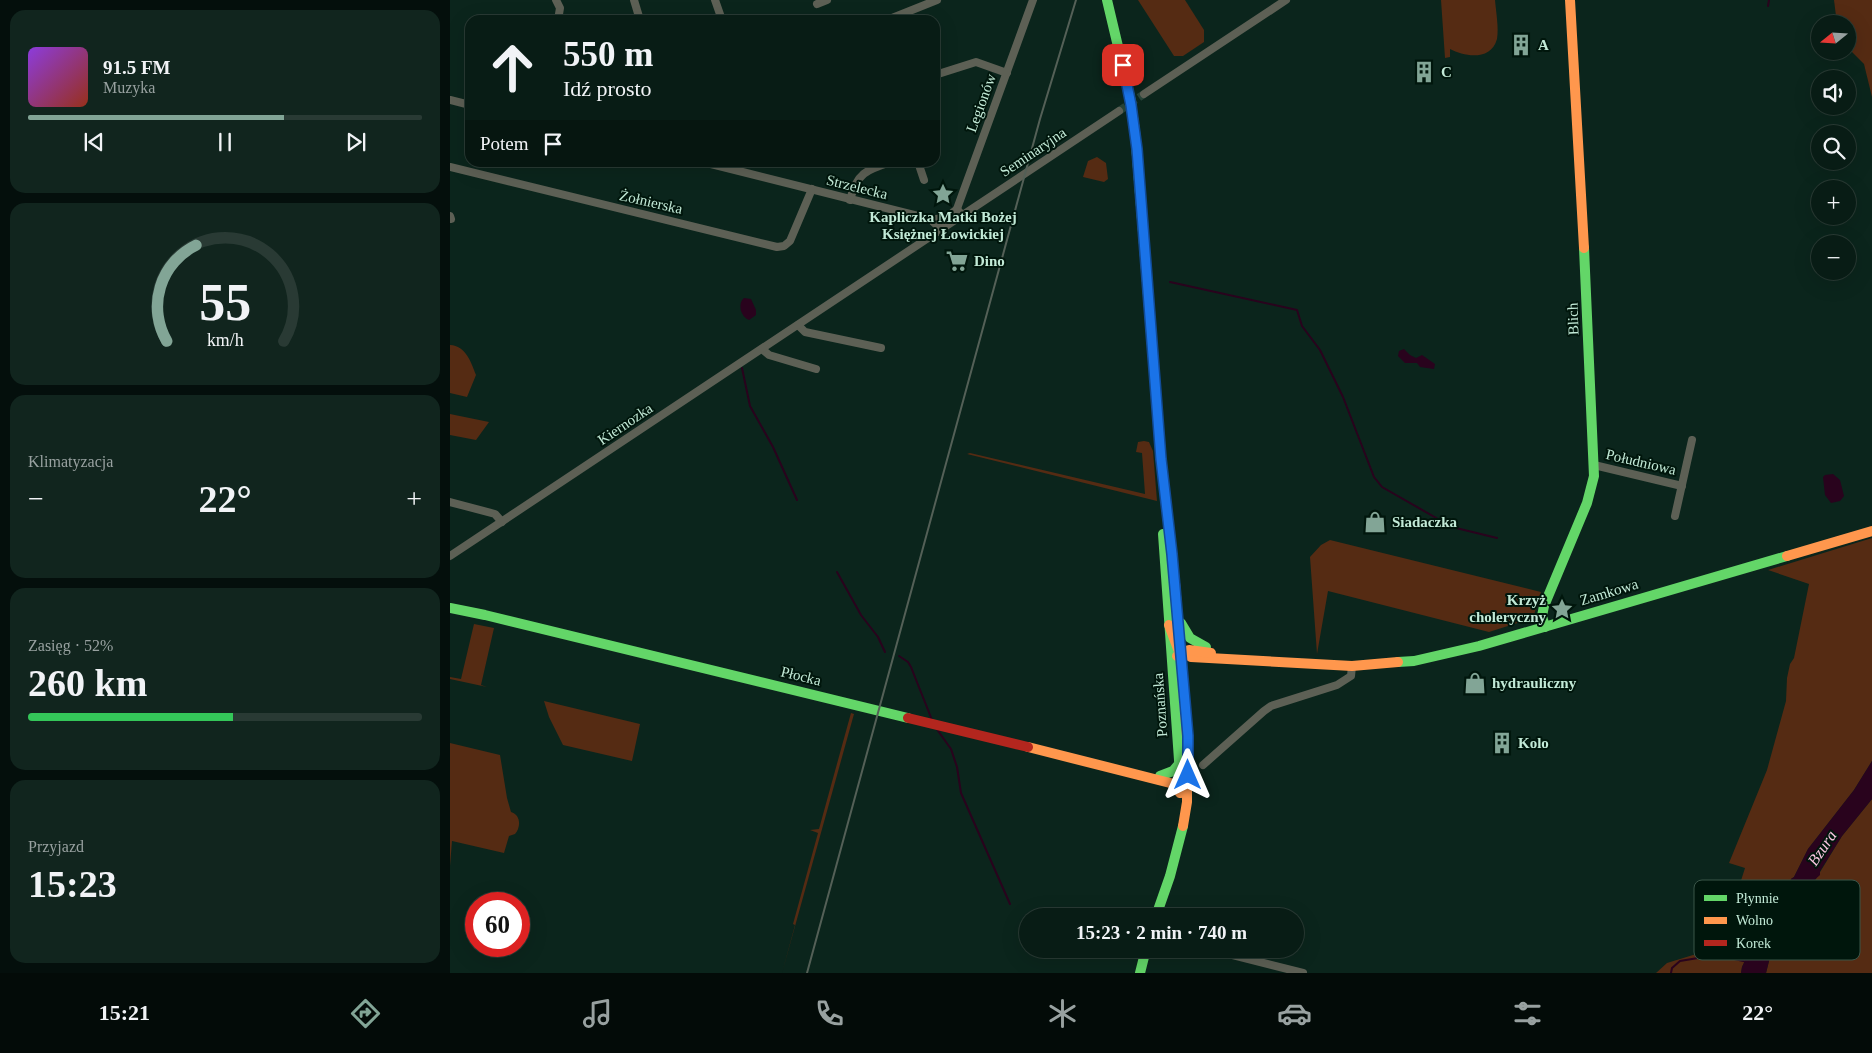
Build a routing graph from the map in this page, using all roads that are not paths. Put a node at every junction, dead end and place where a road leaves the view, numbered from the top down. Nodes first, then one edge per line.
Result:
1 (556, 0) edge
2 (634, 0) edge
3 (715, 0) edge
4 (826, 0) edge
5 (937, 0) edge
6 (1033, 0) edge
7 (1106, 0) edge
8 (1286, 0) edge
9 (1570, 0) edge
10 (817, 4) dead end
11 (559, 15) edge
12 (638, 15) edge
13 (720, 15) edge
14 (900, 15) edge
15 (1007, 72) junction
16 (940, 73) edge
17 (1144, 94) tunnel mouth
18 (450, 100) edge
19 (465, 104) edge
20 (1119, 111) tunnel mouth
21 (450, 167) edge
22 (723, 167) edge
23 (876, 167) edge
24 (920, 167) edge
25 (924, 180) dead end
26 (812, 189) junction
27 (850, 200) junction
28 (960, 212) junction
29 (932, 220) junction
30 (941, 229) junction
31 (798, 324) junction
32 (881, 348) dead end
33 (762, 349) junction
34 (816, 369) dead end
35 (1692, 440) dead end
36 (1594, 465) junction
37 (1162, 471) junction
38 (1682, 486) junction
39 (450, 502) edge
40 (1675, 516) dead end
41 (502, 522) junction
42 (1872, 531) edge
43 (450, 556) edge
44 (450, 608) edge
45 (1177, 615) junction
46 (1169, 625) junction
47 (1545, 627) junction
48 (1180, 652) junction
49 (1220, 656) junction
50 (1172, 665) junction
51 (1352, 666) junction
52 (1184, 694) junction
53 (1179, 764) junction
54 (1203, 765) dead end
55 (1145, 776) junction
56 (1160, 776) junction
57 (1181, 780) junction
58 (1160, 900) junction
59 (1158, 908) edge
60 (1144, 958) edge
61 (1244, 958) edge
62 (1140, 973) edge
63 (1303, 973) edge

1 - 11 street
2 - 12 street
3 - 13 street
4 - 10 street
5 - 14 street
6 - 15 street, Legionów
7 - 37 main road, Poznańska
8 - 17 street
9 - 36 main road, Blich
15 - 16 street
15 - 28 street, Legionów
18 - 19 street
20 - 28 street, Seminaryjna
21 - 26 street, Żołnierska
22 - 26 street, Strzelecka
23 - 27 street
24 - 25 street
26 - 27 street, Strzelecka
27 - 29 street, Strzelecka
28 - 29 street
28 - 30 street, Kiernozka
29 - 30 street
30 - 31 street, Kiernozka
31 - 32 street
31 - 33 street, Kiernozka
33 - 34 street
33 - 41 street, Kiernozka
35 - 38 street, Południowa
36 - 38 street, Południowa
36 - 47 main road, Blich
37 - 45 main road, Poznańska
37 - 46 main road, Poznańska
38 - 40 street, Południowa
39 - 41 street
41 - 43 street, Kiernozka
42 - 47 main road, Zamkowa
44 - 55 main road, Płocka
45 - 48 main road, Poznańska
45 - 49 main road, Zamkowa
46 - 48 main road, Poznańska
46 - 50 main road, Poznańska
47 - 51 main road, Zamkowa
48 - 49 main road, Zamkowa
48 - 50 main road
48 - 52 main road, Poznańska
49 - 51 main road, Zamkowa
49 - 52 main road, Zamkowa
50 - 53 main road, Poznańska
51 - 54 street
52 - 57 main road, Poznańska
53 - 56 main road
53 - 57 main road, Poznańska
55 - 56 main road, Płocka
55 - 57 main road, Płocka
56 - 57 main road, Płocka
57 - 58 main road, Poznańska
57 - 58 main road, Poznańska
58 - 59 main road, Poznańska
60 - 62 main road
61 - 63 street

